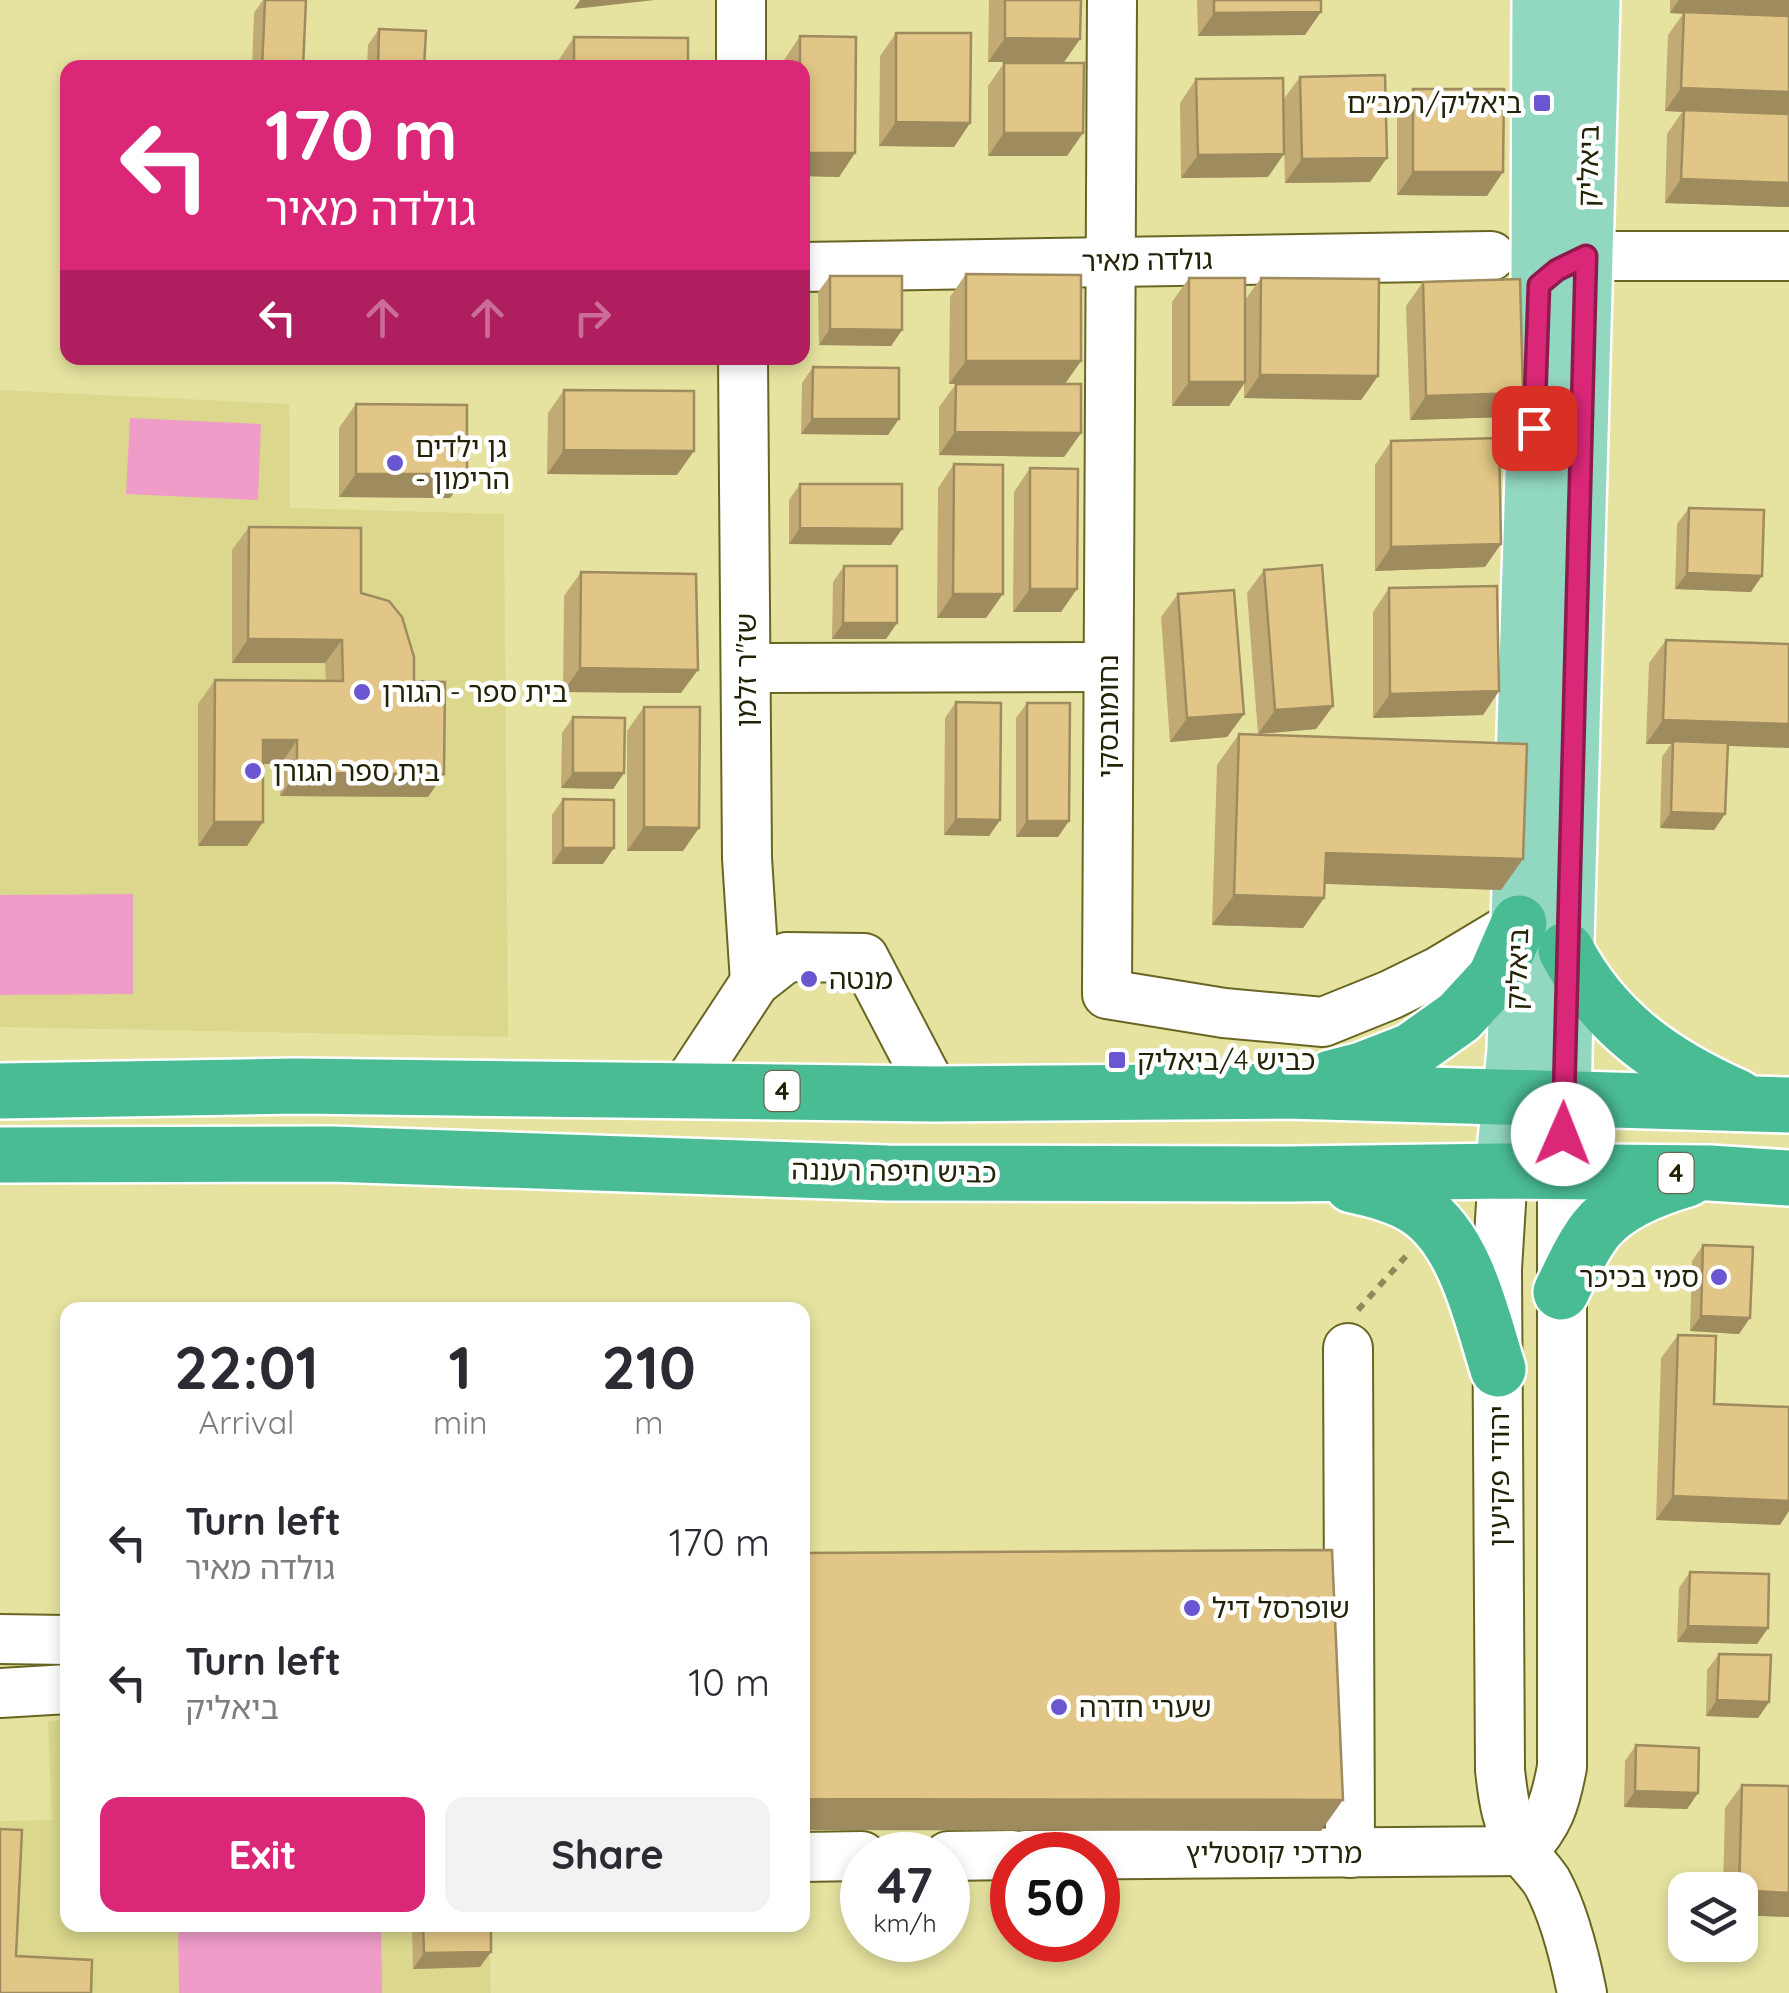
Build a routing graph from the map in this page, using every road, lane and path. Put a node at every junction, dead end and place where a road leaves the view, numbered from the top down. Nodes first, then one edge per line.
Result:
1 (741, 0) edge
2 (1112, 0) edge
3 (1540, 0) edge
4 (1592, 0) edge
5 (741, 60) edge
6 (1491, 256) dead end
7 (1586, 256) junction
8 (1789, 256) edge
9 (1110, 260) junction
10 (810, 268) edge
11 (1539, 285) junction
12 (742, 365) edge
13 (1108, 667) junction
14 (746, 668) junction
15 (1519, 922) junction
16 (1566, 950) junction
17 (755, 982) junction
18 (684, 1090) junction
19 (0, 1091) edge
20 (1286, 1091) junction
21 (935, 1094) junction
22 (1538, 1097) junction
23 (1771, 1104) edge
24 (0, 1155) edge
25 (1503, 1171) junction
26 (1562, 1172) junction
27 (1290, 1174) junction
28 (1710, 1174) junction
29 (1789, 1178) edge
30 (1435, 1224) junction
31 (1562, 1292) junction
32 (1349, 1334) joint
33 (1498, 1369) junction
34 (0, 1639) edge
35 (60, 1640) edge
36 (60, 1689) edge
37 (0, 1692) edge
38 (1523, 1851) junction
39 (1350, 1852) junction
40 (1120, 1854) edge
41 (840, 1856) edge
42 (810, 1857) edge
43 (1582, 1993) edge

1 - 5 street
2 - 9 street, נחומובסקי
3 - 11 main road, ביאליק
4 - 7 main road, ביאליק
6 - 9 street, גולדה מאיר
7 - 8 street
7 - 11 street
7 - 16 main road, ביאליק
9 - 10 street, גולדה מאיר
9 - 13 street, נחומובסקי
11 - 15 main road, ביאליק
12 - 14 street, שז"ר זלמן
13 - 14 street
13 - 15 street, נחומובסקי
14 - 17 street, שז"ר זלמן
15 - 20 highway
15 - 22 main road, ביאליק
16 - 22 main road, ביאליק
16 - 23 highway
17 - 18 street
17 - 21 street
18 - 19 highway, 4
18 - 21 highway, 4
20 - 21 highway, 4
20 - 22 highway, 4
22 - 23 highway, 4
22 - 25 main road, יהודי פקיעין
22 - 26 main road, ביאליק
24 - 27 highway, כביש חיפה רעננה / 4
25 - 26 highway, כביש חיפה רעננה / 4
25 - 27 highway, כביש חיפה רעננה / 4
25 - 33 street, יהודי פקיעין
26 - 28 highway, כביש חיפה רעננה / 4
26 - 31 street
27 - 30 highway
28 - 29 highway, כביש חיפה רעננה / 4
28 - 31 highway
30 - 32 path
30 - 33 highway
31 - 38 street
32 - 39 street
33 - 38 street, יהודי פקיעין
34 - 35 street
36 - 37 street
38 - 39 street, מרדכי קוסטליץ
38 - 43 street, יהודי פקיעין
39 - 40 street, מרדכי קוסטליץ
41 - 42 street

